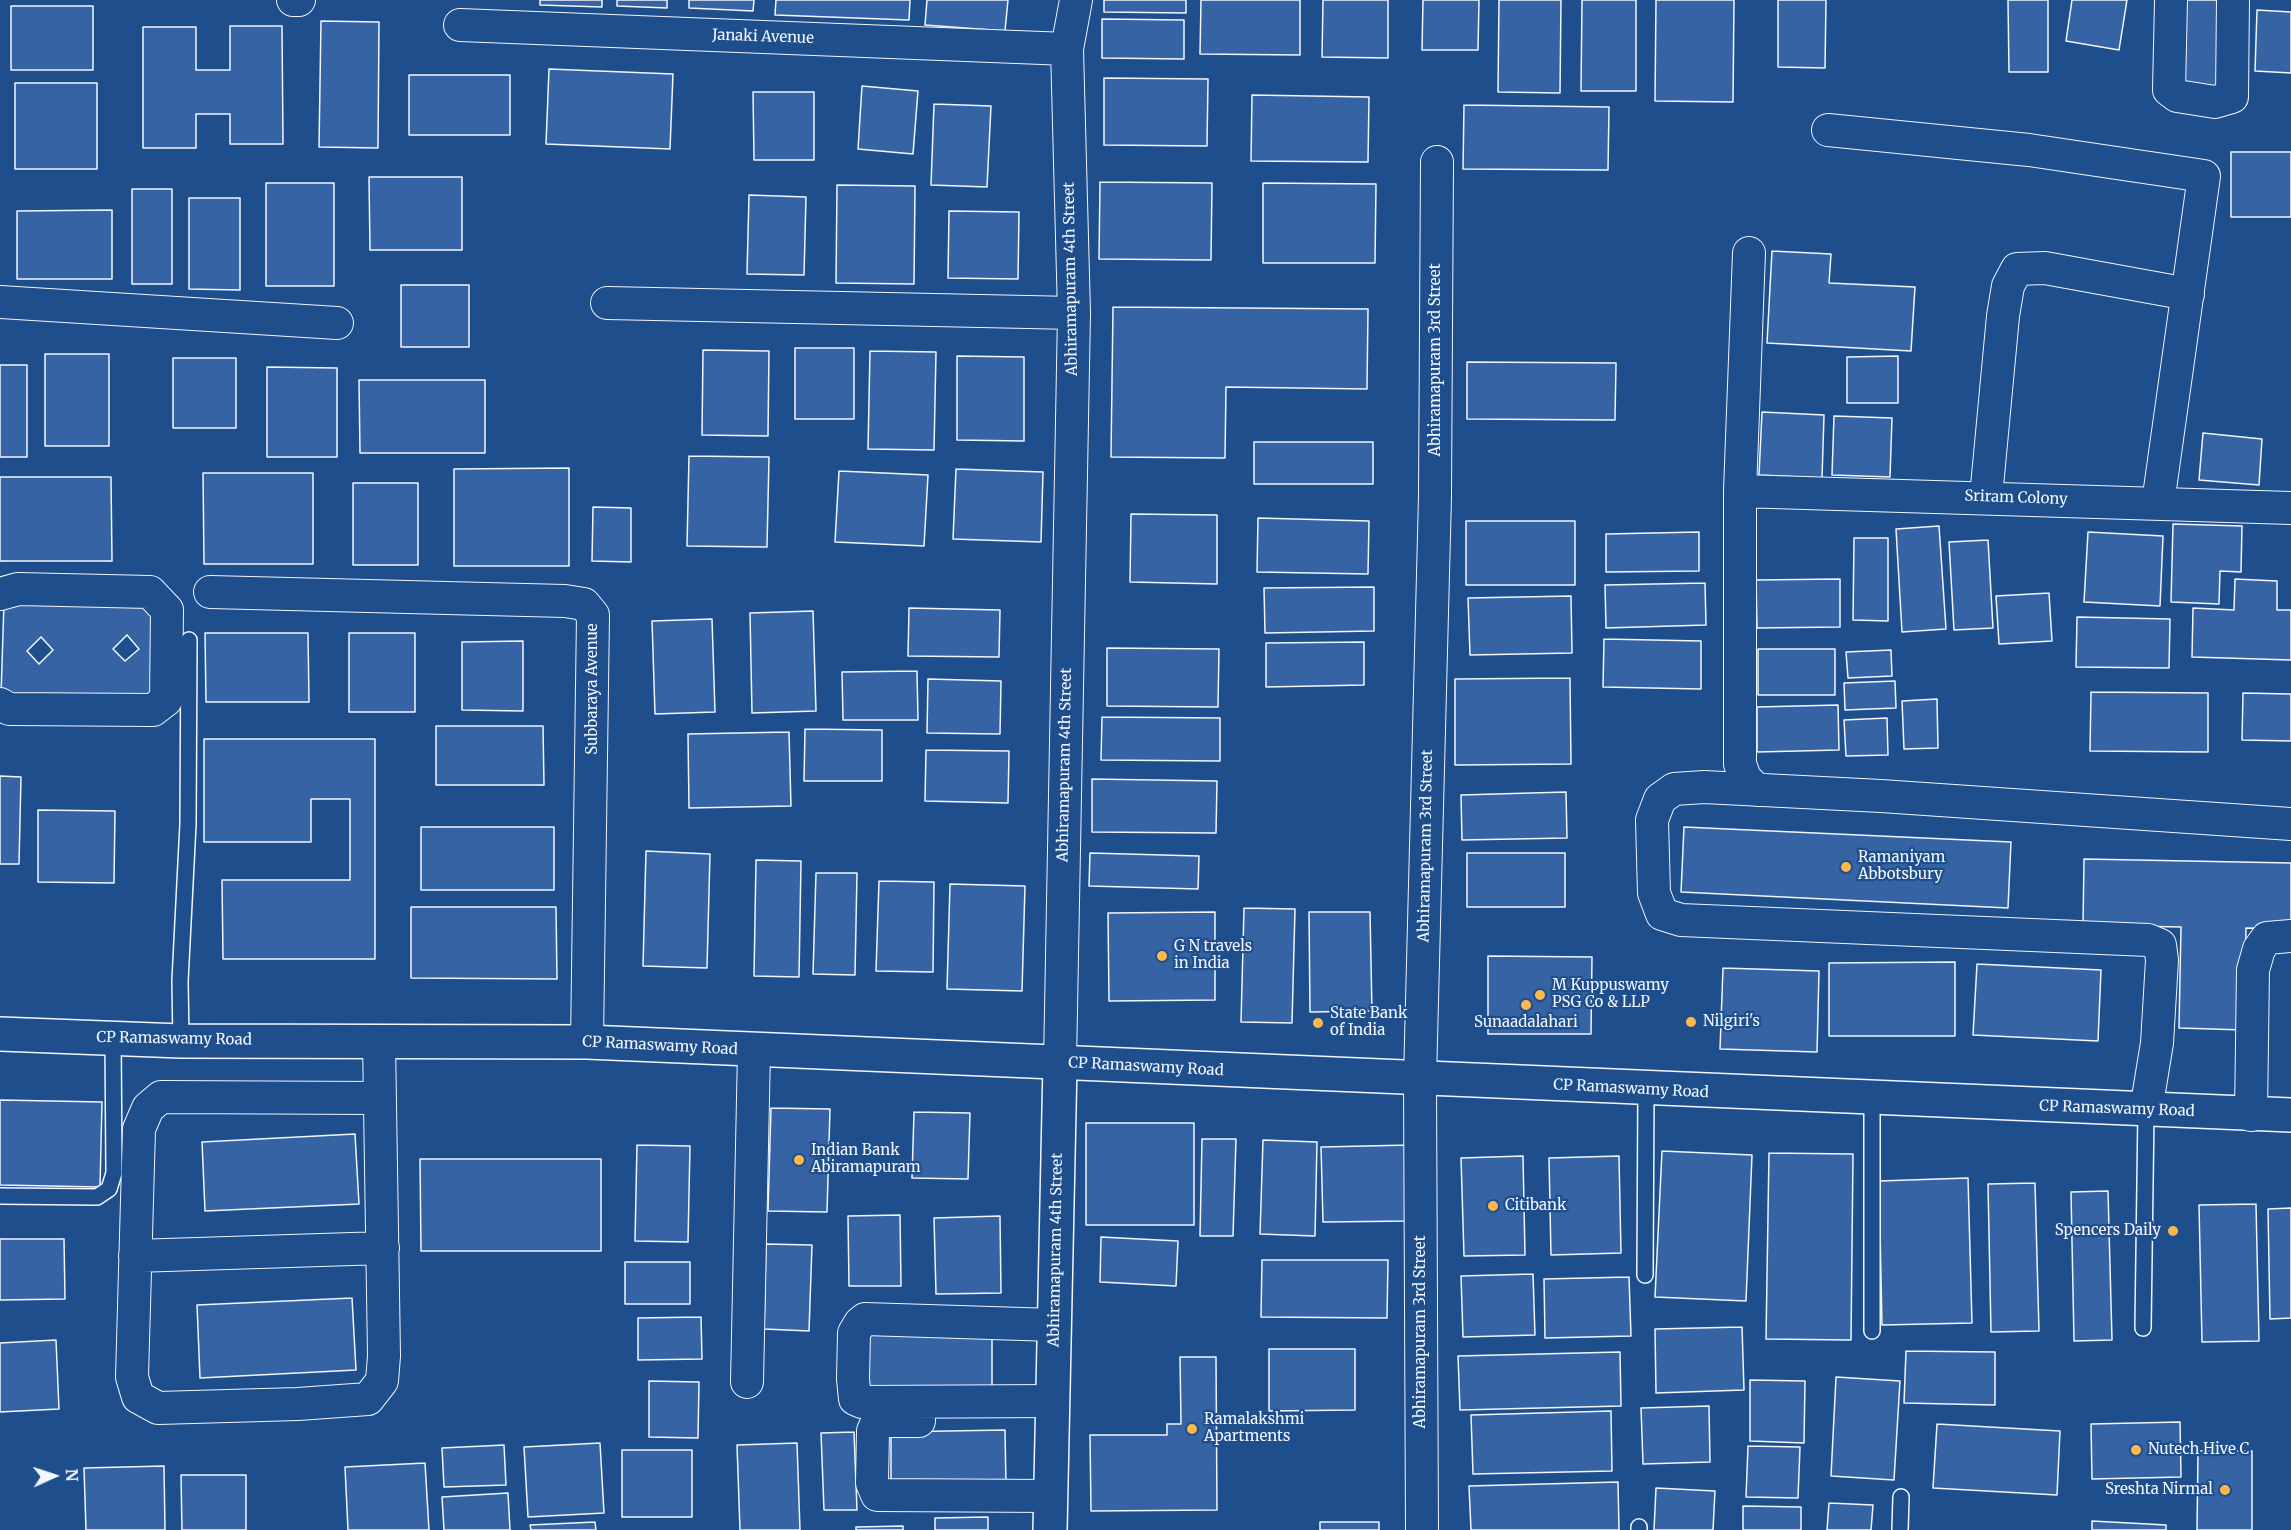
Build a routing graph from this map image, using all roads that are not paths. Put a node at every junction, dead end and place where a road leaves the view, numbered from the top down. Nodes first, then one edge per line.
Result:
1 (292, 0) edge
2 (299, 0) edge
3 (1076, 0) edge
4 (2171, 0) edge
5 (2233, 0) edge
6 (460, 25) dead end
7 (1067, 49) junction
8 (1828, 130) dead end
9 (1437, 162) dead end
10 (1749, 253) dead end
11 (2188, 294) junction
12 (0, 302) edge
13 (607, 303) dead end
14 (1074, 313) junction
15 (337, 323) dead end
16 (1740, 491) junction
17 (1986, 497) junction
18 (2158, 503) junction
19 (2291, 508) edge
20 (210, 591) dead end
21 (0, 594) edge
22 (189, 640) dead end
23 (0, 704) edge
24 (1757, 790) junction
25 (2291, 824) edge
26 (2291, 936) edge
27 (0, 1034) edge
28 (113, 1038) junction
29 (181, 1041) junction
30 (379, 1041) junction
31 (587, 1042) junction
32 (754, 1051) junction
33 (1060, 1063) junction
34 (1420, 1079) junction
35 (1646, 1089) junction
36 (378, 1098) junction
37 (1872, 1099) junction
38 (2146, 1110) junction
39 (2251, 1115) junction
40 (2291, 1115) edge
41 (0, 1196) edge
42 (383, 1248) junction
43 (135, 1256) junction
44 (1645, 1275) dead end
45 (1054, 1325) junction
46 (2143, 1328) dead end
47 (1872, 1331) dead end
48 (747, 1382) dead end
49 (1052, 1411) junction
50 (1051, 1496) junction
51 (1901, 1497) dead end
52 (1050, 1530) edge
53 (1422, 1530) edge
54 (1900, 1530) edge

1 - 2 street
3 - 7 street, Abhiramapuram 4th Street
4 - 5 street
6 - 7 street, Janaki Avenue
7 - 14 street, Abhiramapuram 4th Street
8 - 11 street
9 - 34 street, Abhiramapuram 3rd Street
10 - 16 street
11 - 17 street
11 - 18 street
12 - 15 street
13 - 14 street
14 - 33 street, Abhiramapuram 4th Street
16 - 17 street, Sriram Colony
16 - 24 street
17 - 18 street, Sriram Colony
18 - 19 street, Sriram Colony
20 - 31 street, Subbaraya Avenue
21 - 23 street
22 - 29 lane
24 - 25 street
24 - 38 street
26 - 39 street
27 - 28 main road, CP Ramaswamy Road
28 - 29 main road, CP Ramaswamy Road
28 - 41 lane
29 - 30 main road, CP Ramaswamy Road
30 - 31 main road, CP Ramaswamy Road
30 - 36 street
31 - 32 main road, CP Ramaswamy Road
32 - 33 main road, CP Ramaswamy Road
32 - 48 street
33 - 34 main road, CP Ramaswamy Road
33 - 45 main road, Abhiramapuram 4th Street
34 - 35 main road, CP Ramaswamy Road
34 - 53 street, Abhiramapuram 3rd Street
35 - 37 main road, CP Ramaswamy Road
35 - 44 lane
36 - 42 street
36 - 43 street
37 - 38 main road, CP Ramaswamy Road
37 - 47 lane
38 - 39 main road, CP Ramaswamy Road
38 - 46 lane
39 - 40 main road, CP Ramaswamy Road
42 - 43 street
42 - 43 street
45 - 49 main road, Abhiramapuram 4th Street
45 - 49 street
49 - 50 main road, Abhiramapuram 4th Street
49 - 50 street
50 - 52 main road, Abhiramapuram 4th Street
51 - 54 lane

